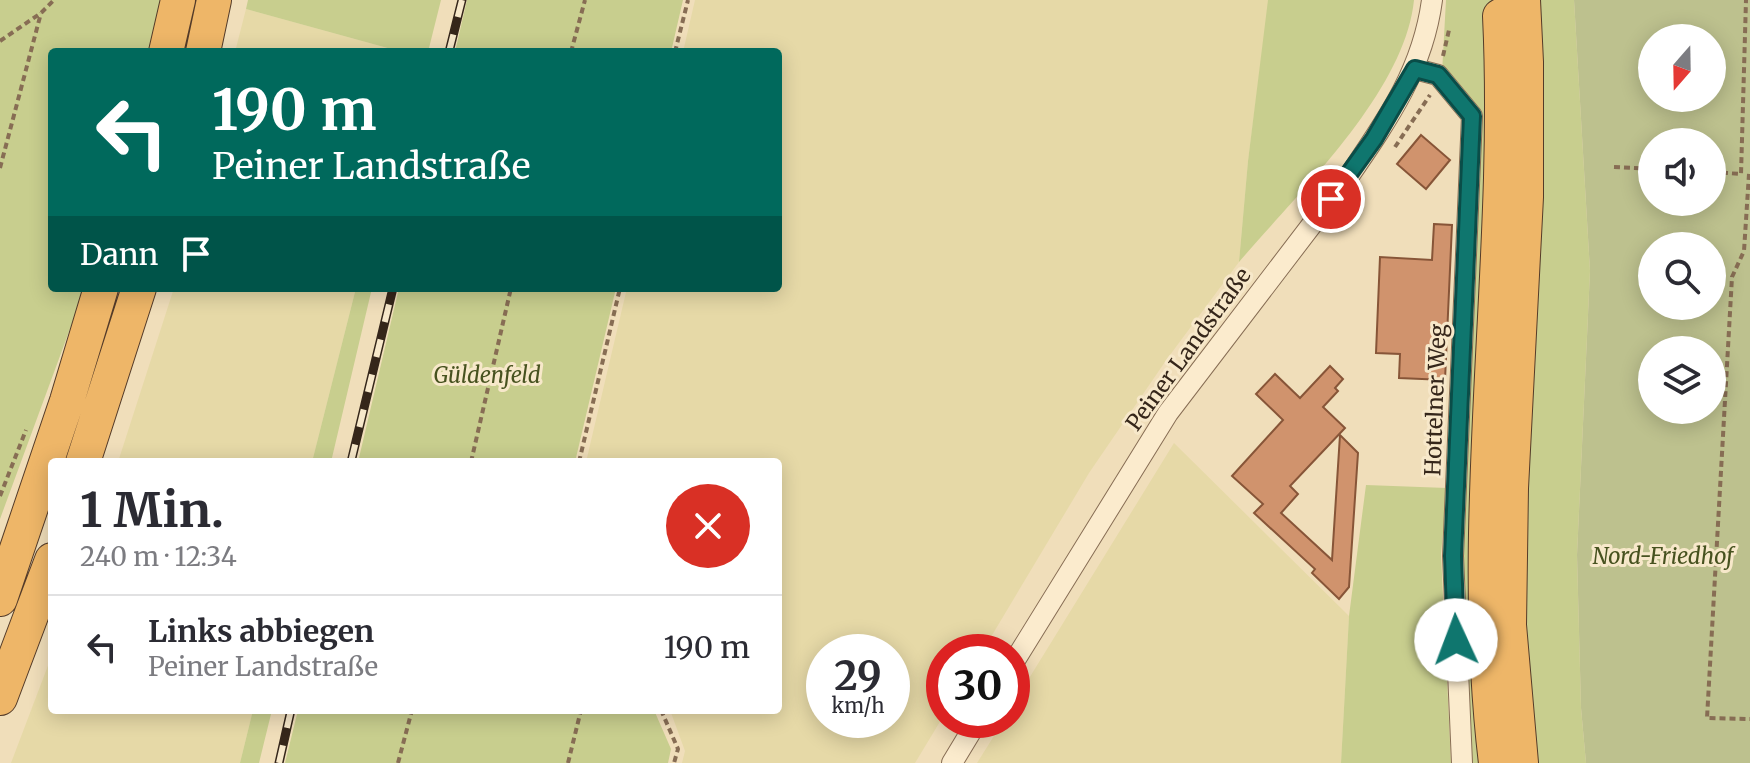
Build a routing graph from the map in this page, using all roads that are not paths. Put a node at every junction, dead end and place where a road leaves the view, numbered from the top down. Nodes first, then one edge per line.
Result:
1 (178, 0) edge
2 (214, 0) edge
3 (1432, 0) edge
4 (1500, 0) edge
5 (1523, 0) edge
6 (167, 48) edge
7 (204, 48) edge
8 (1415, 69) junction
9 (100, 292) edge
10 (138, 292) edge
11 (84, 458) edge
12 (48, 571) edge
13 (0, 599) edge
14 (1030, 636) edge
15 (0, 698) edge
16 (967, 738) edge
17 (952, 763) edge
18 (1462, 763) edge
19 (1496, 763) edge
20 (1521, 763) edge

1 - 6 highway
2 - 7 highway
3 - 8 street, Peiner Landstraße
4 - 19 highway
5 - 20 highway
8 - 14 street, Peiner Landstraße
8 - 18 street, Hottelner Weg
9 - 13 highway
10 - 11 highway
12 - 15 highway
16 - 17 street

